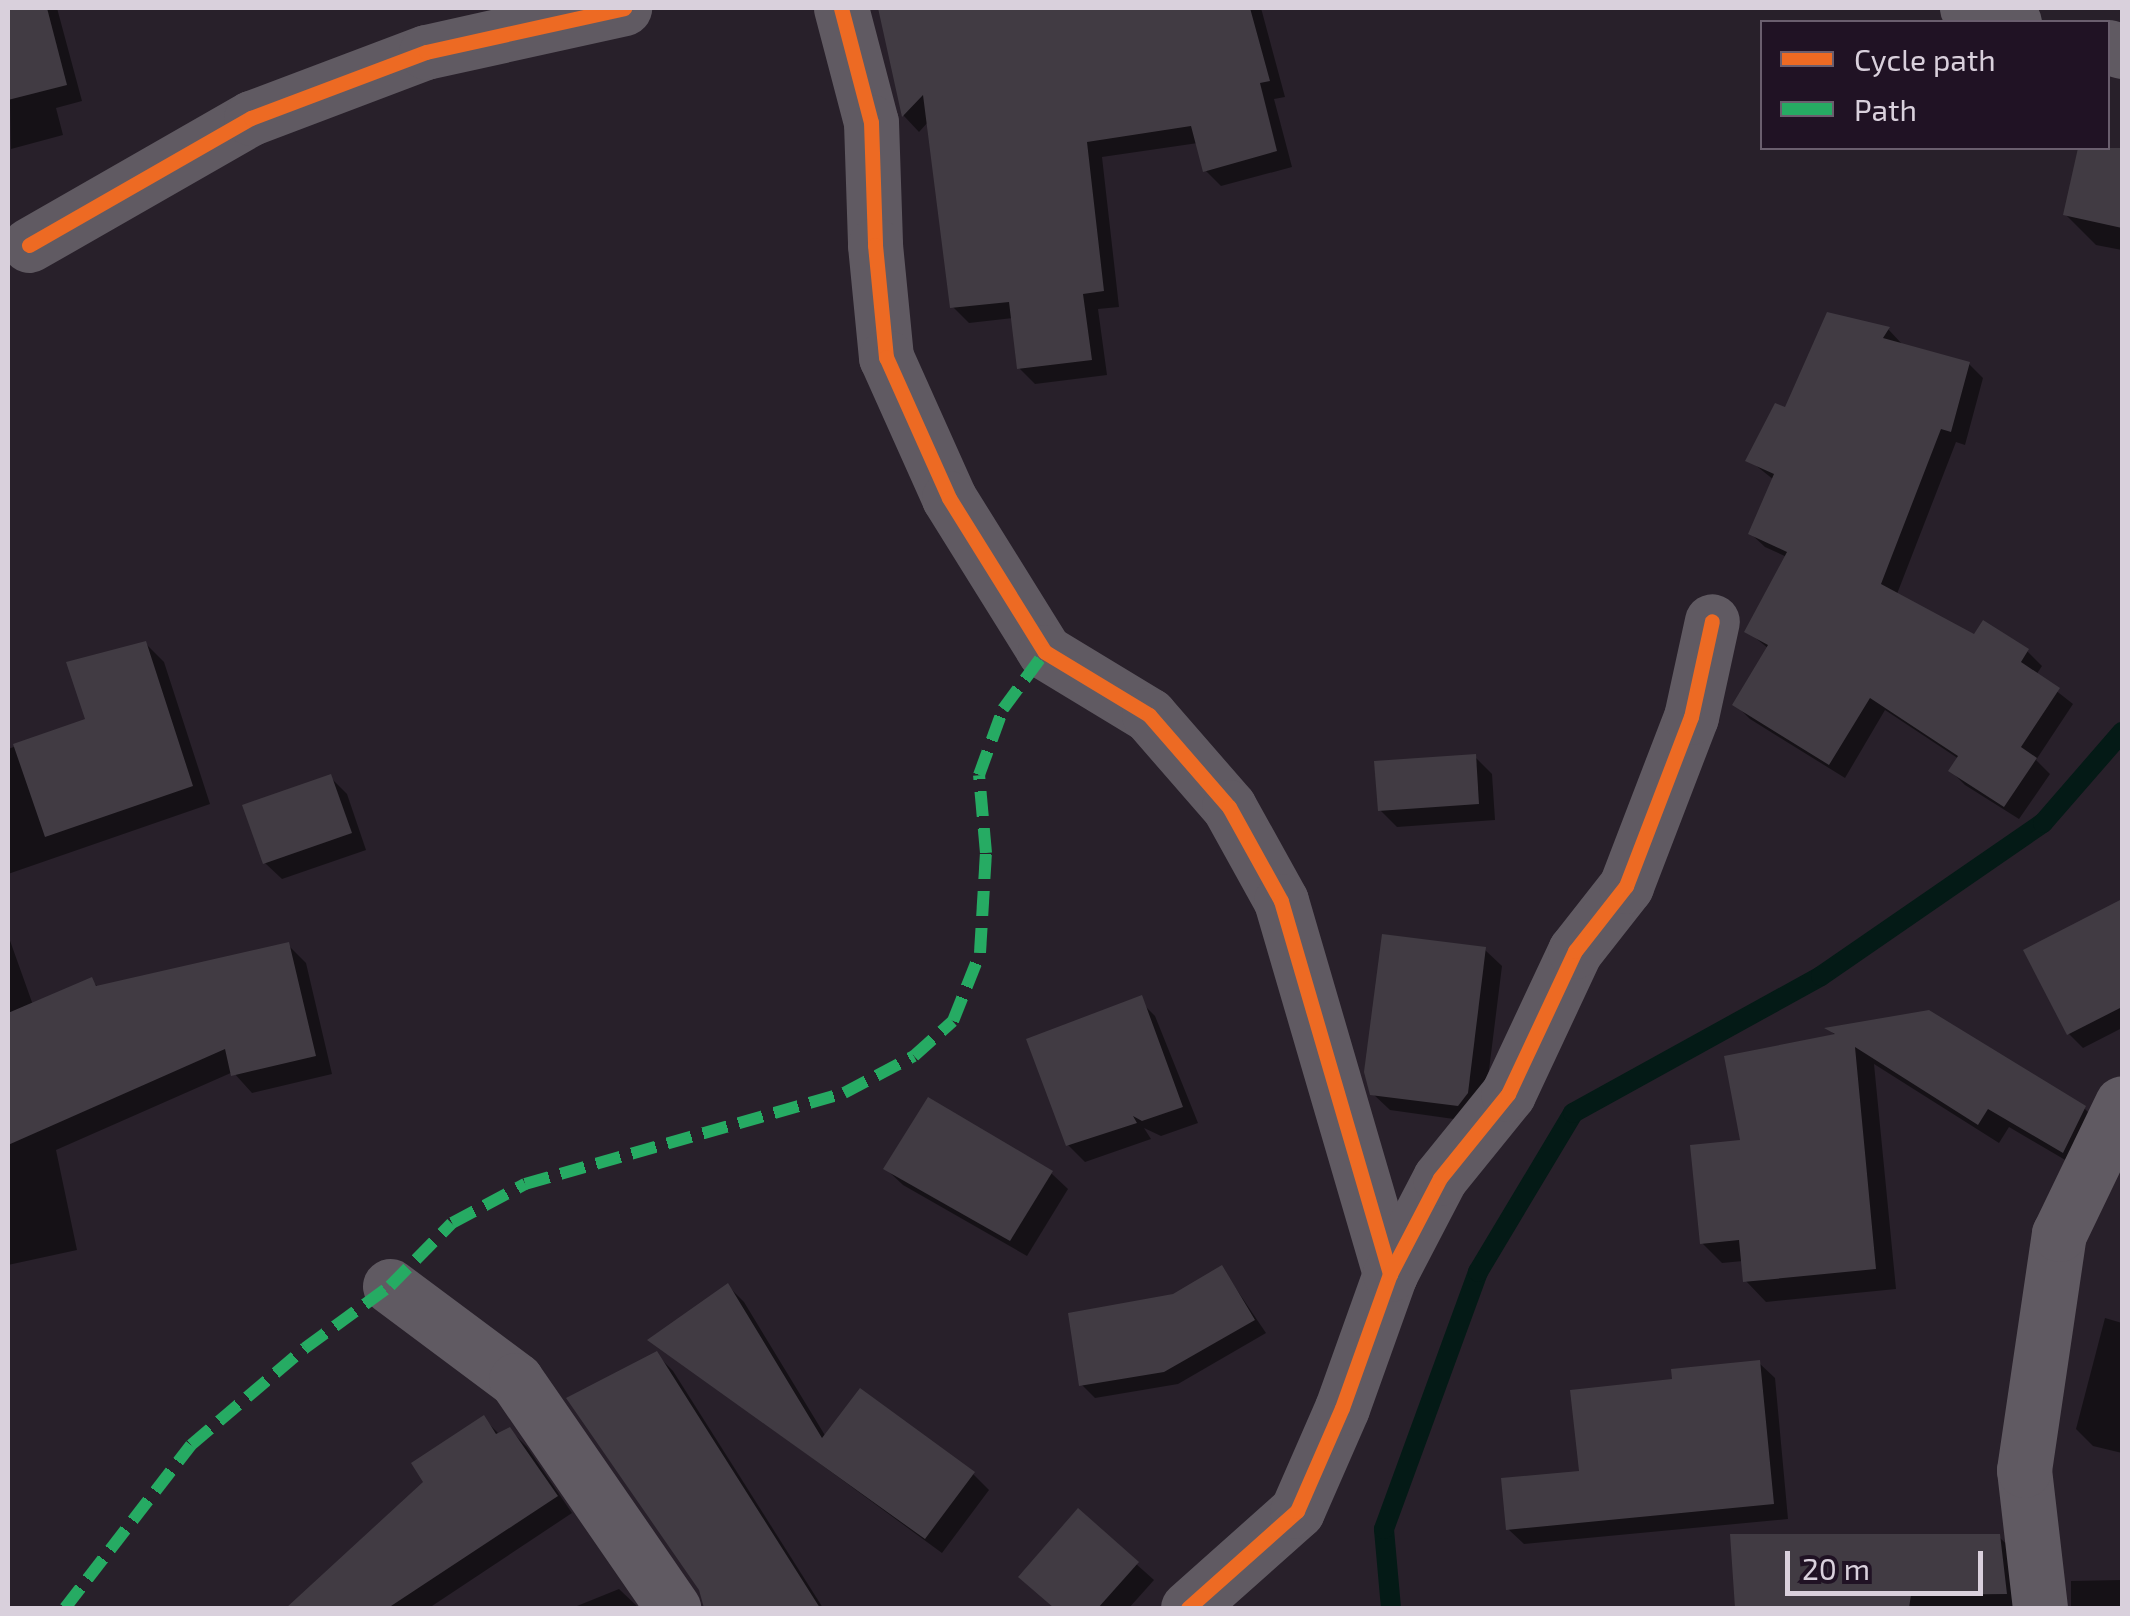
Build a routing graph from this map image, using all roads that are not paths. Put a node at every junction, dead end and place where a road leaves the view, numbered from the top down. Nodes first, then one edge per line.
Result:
1 (624, 8) edge
2 (841, 8) edge
3 (29, 245) dead end
4 (1712, 620) dead end
5 (2122, 1103) edge
6 (1390, 1274) junction
7 (390, 1286) dead end
8 (673, 1608) edge
9 (1188, 1608) edge
10 (2040, 1608) edge

1 - 3 street
2 - 6 street
4 - 6 street
5 - 10 street
6 - 9 street
7 - 8 street

